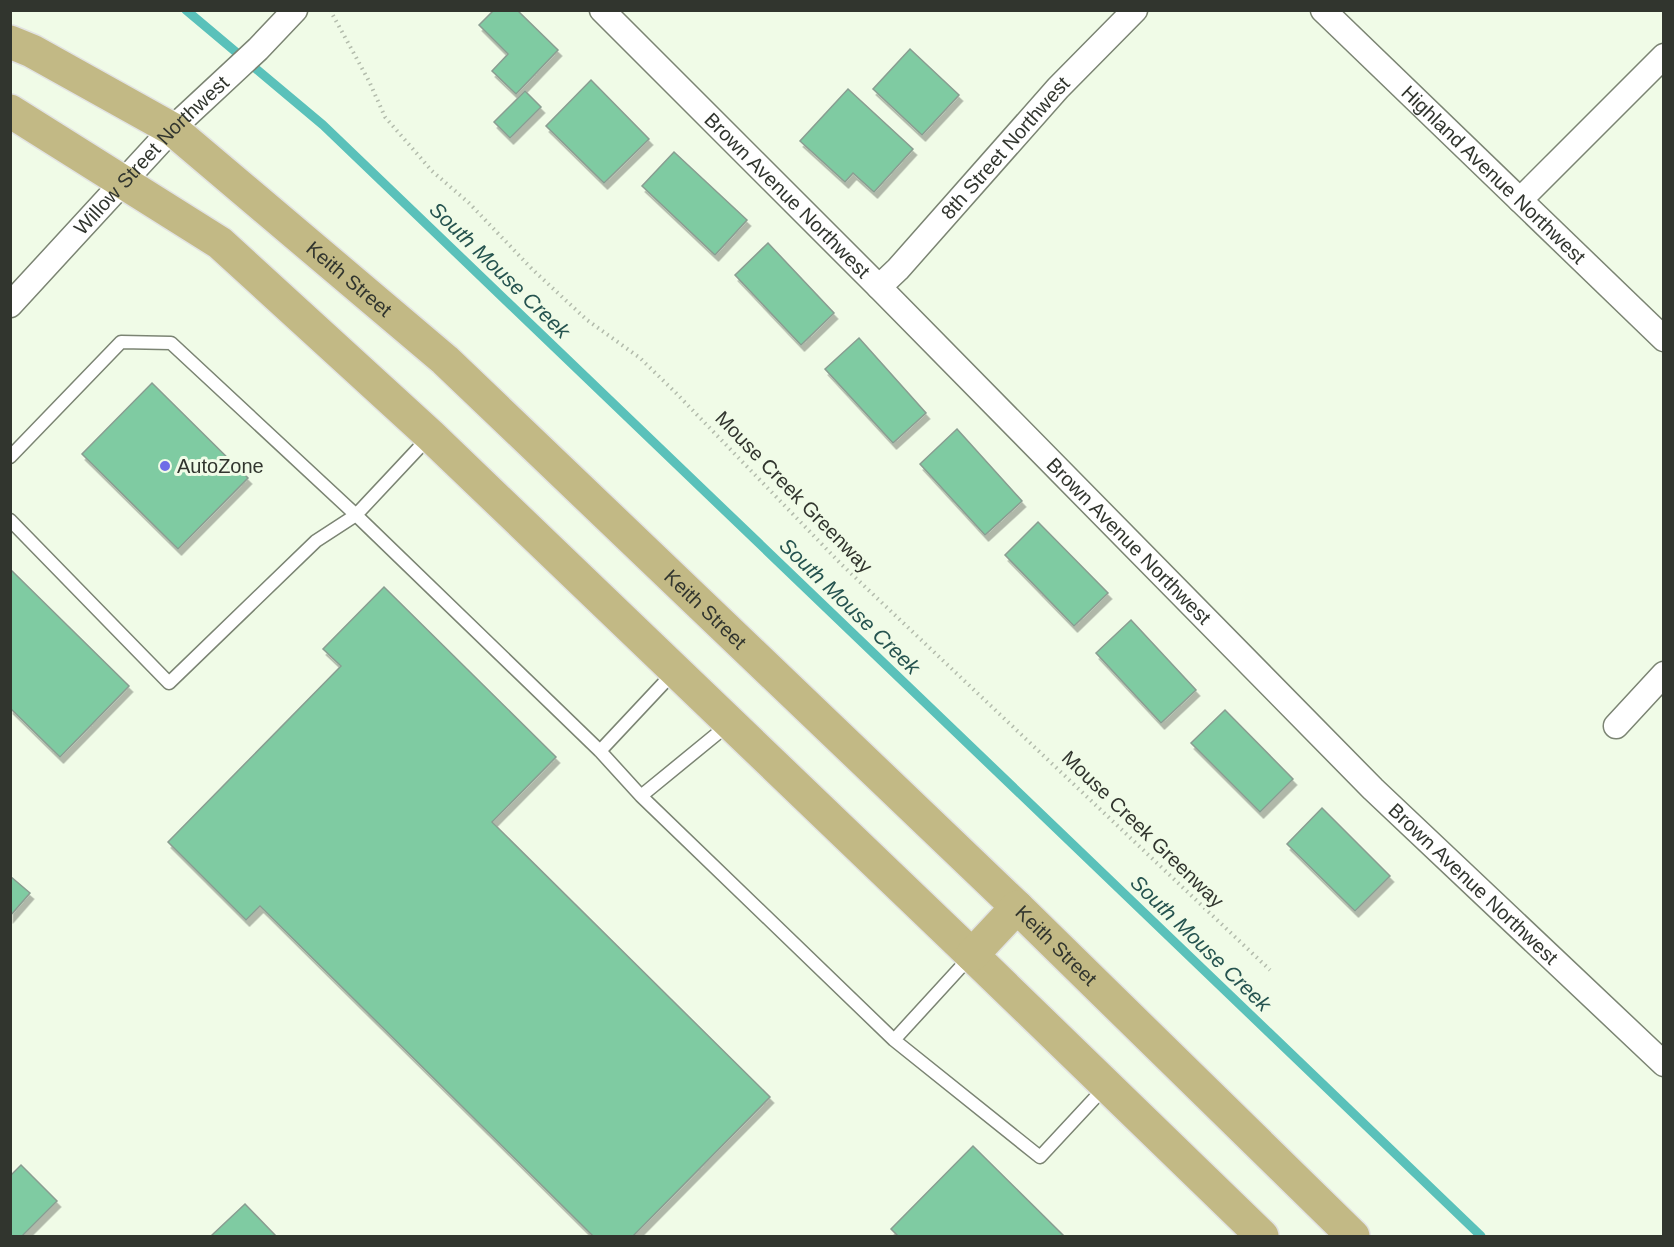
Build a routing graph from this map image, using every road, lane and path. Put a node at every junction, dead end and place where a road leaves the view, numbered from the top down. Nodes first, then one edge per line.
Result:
1 (295, 10) edge
2 (330, 10) edge
3 (602, 10) edge
4 (1135, 10) edge
5 (1323, 10) edge
6 (10, 42) edge
7 (1664, 56) edge
8 (10, 111) edge
9 (172, 129) junction
10 (123, 182) junction
11 (1520, 200) junction
12 (879, 287) junction
13 (10, 305) edge
14 (1664, 339) edge
15 (430, 435) junction
16 (10, 457) edge
17 (356, 515) junction
18 (10, 520) edge
19 (675, 670) junction
20 (1664, 674) edge
21 (730, 723) junction
22 (1616, 726) dead end
23 (600, 751) junction
24 (641, 796) junction
25 (1017, 907) junction
26 (972, 955) junction
27 (1270, 970) dead end
28 (894, 1040) junction
29 (1664, 1064) edge
30 (1107, 1085) junction
31 (1263, 1236) edge
32 (1353, 1236) edge

1 - 9 street, Willow Street Northwest
2 - 27 path, Mouse Creek Greenway
3 - 12 street, Brown Avenue Northwest
4 - 12 street, 8th Street Northwest
5 - 11 street, Highland Avenue Northwest
6 - 9 main road, Keith Street
7 - 11 street
8 - 10 main road
9 - 10 street, Willow Street Northwest
9 - 25 main road, Keith Street
10 - 13 street, Willow Street Northwest
10 - 15 main road
11 - 14 street, Highland Avenue Northwest
12 - 29 street, Brown Avenue Northwest
15 - 17 lane
15 - 19 main road
16 - 17 lane
17 - 18 lane
17 - 23 lane
19 - 21 main road
19 - 23 lane
20 - 22 street
21 - 24 lane
21 - 26 main road
23 - 24 lane
24 - 28 lane
25 - 26 main road
25 - 32 main road, Keith Street
26 - 28 lane
26 - 30 main road
28 - 30 lane
30 - 31 main road

